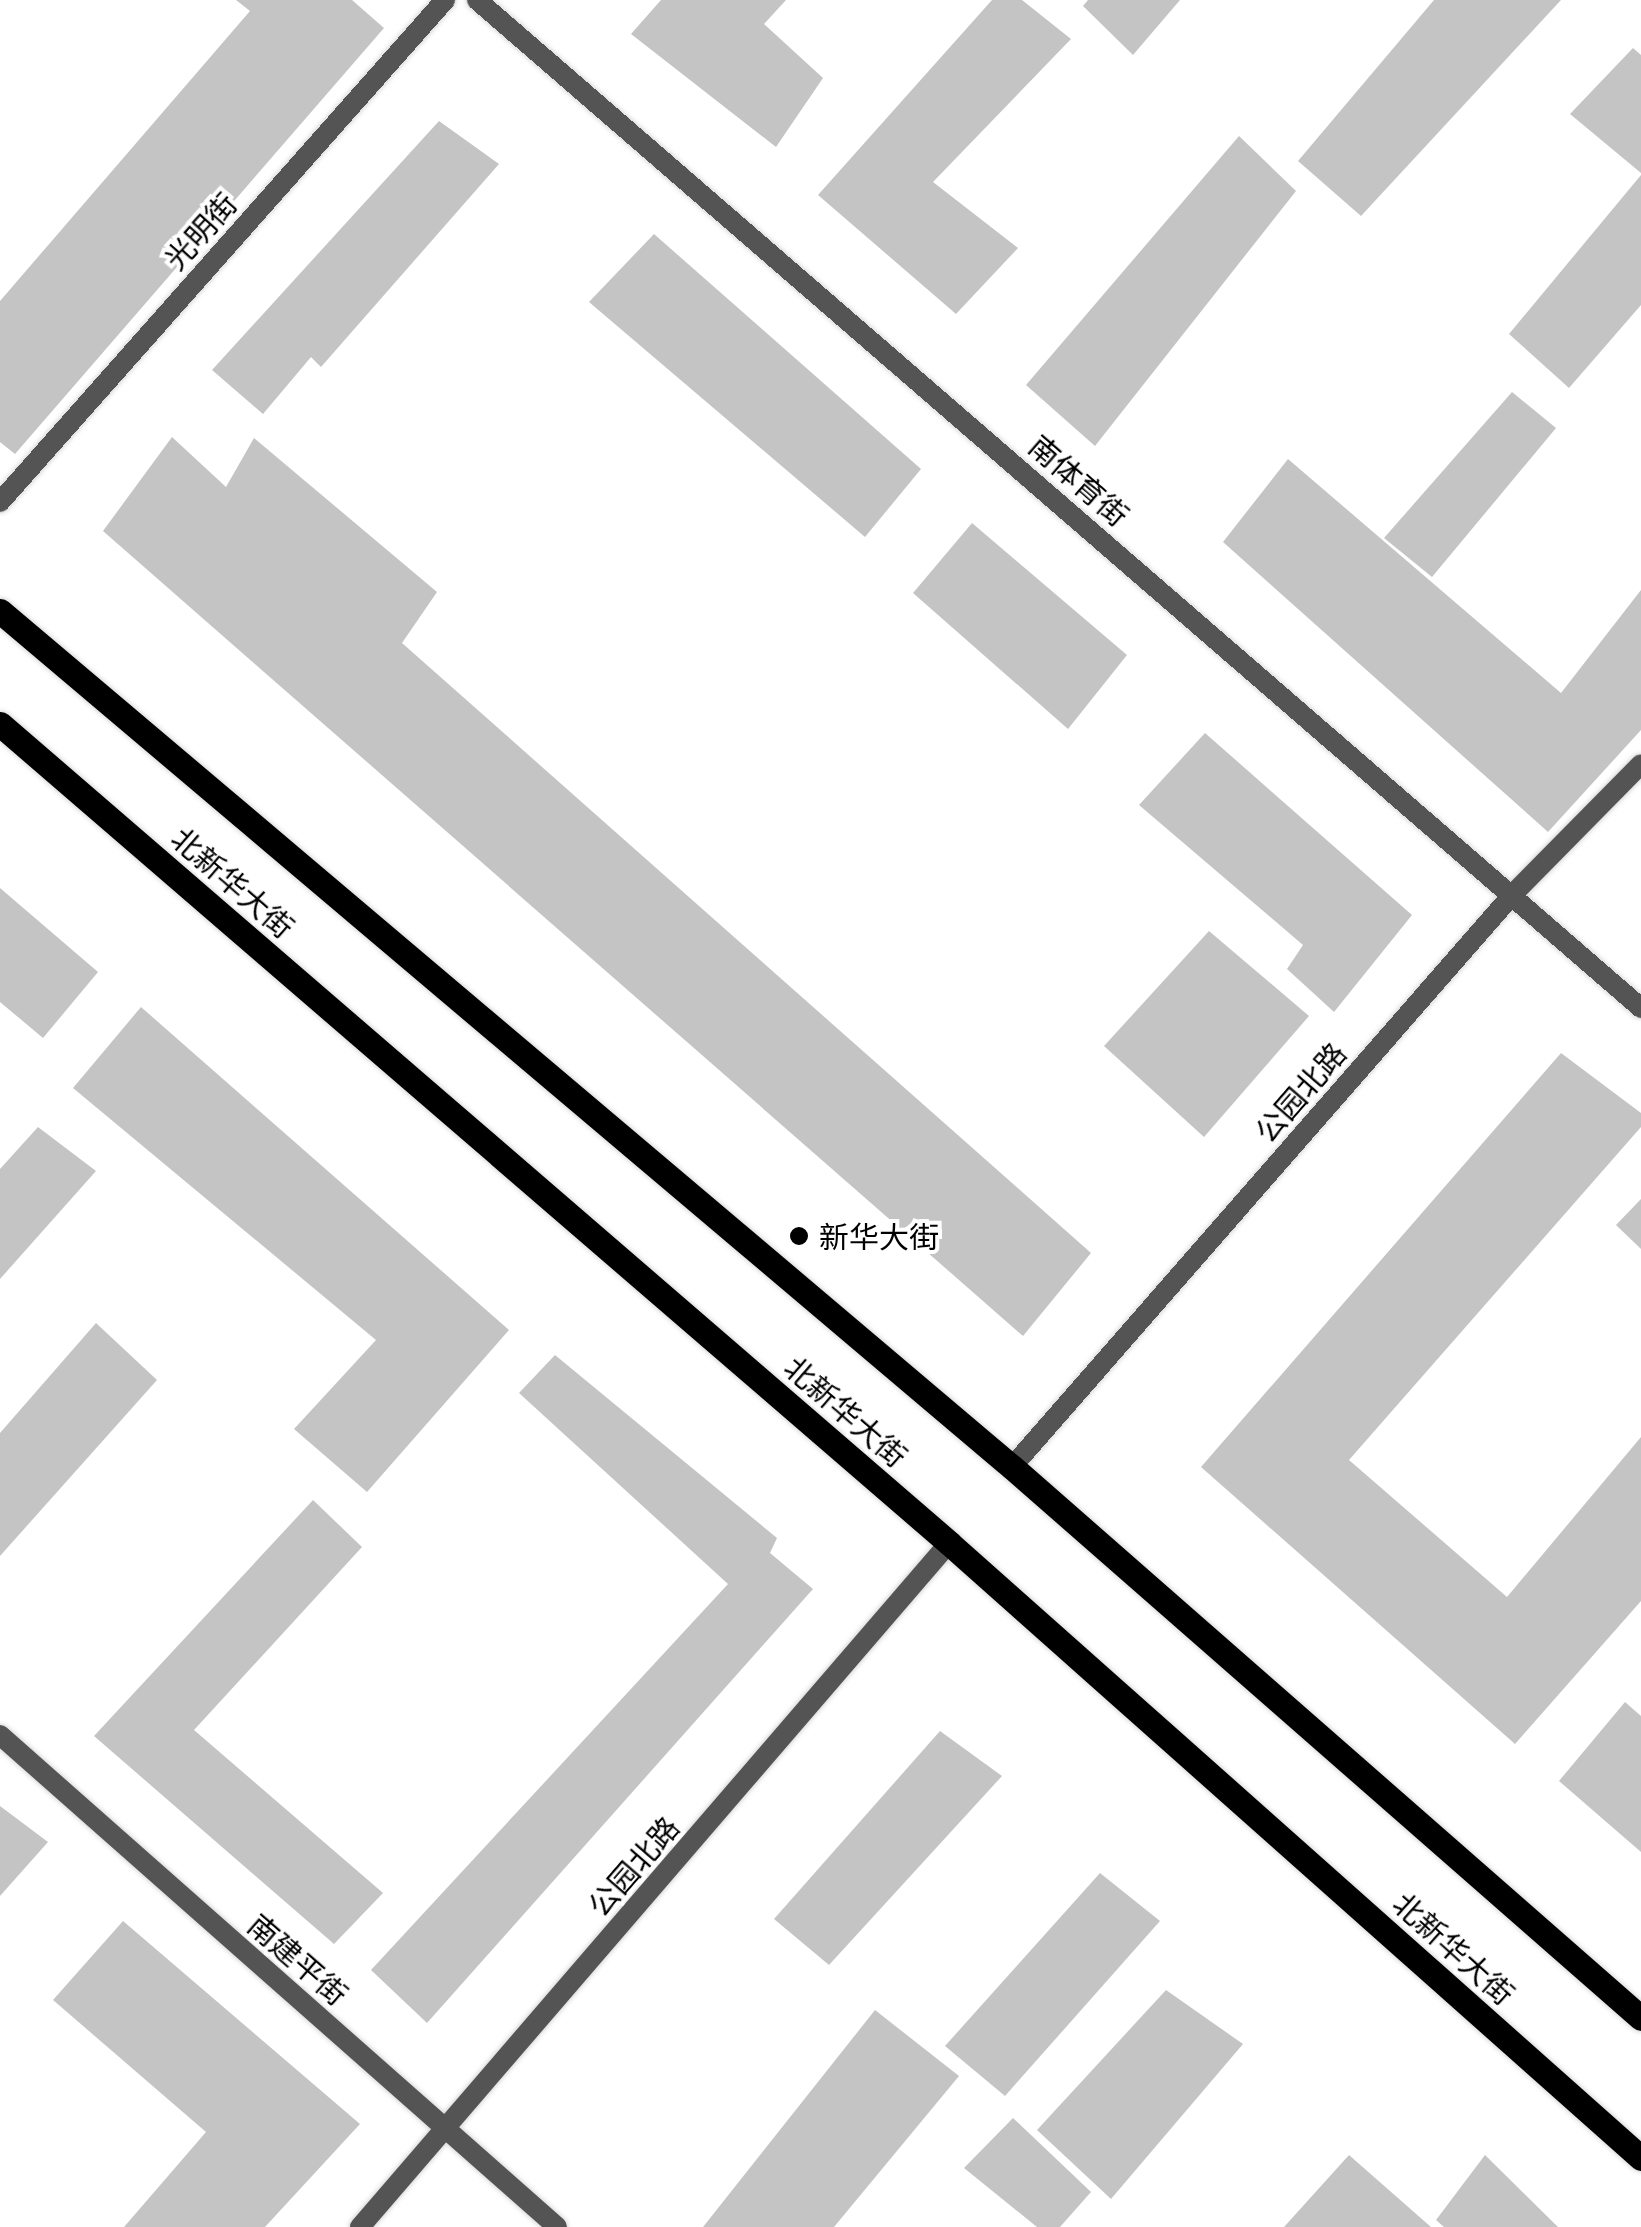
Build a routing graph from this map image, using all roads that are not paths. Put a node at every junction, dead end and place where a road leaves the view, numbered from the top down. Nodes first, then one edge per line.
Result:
1 (446, 0) edge
2 (477, 0) edge
3 (0, 502) edge
4 (0, 611) edge
5 (0, 724) edge
6 (1641, 764) edge
7 (1514, 894) junction
8 (1641, 1008) edge
9 (1012, 1467) junction
10 (949, 1543) junction
11 (0, 1735) edge
12 (1641, 2018) edge
13 (446, 2130) junction
14 (1641, 2158) edge
15 (360, 2227) edge
16 (557, 2227) edge

1 - 3 street, 光明街
2 - 7 street, 南体育街
4 - 9 main road, 北新华大街
5 - 10 main road, 北新华大街
6 - 7 street, 公园北路
7 - 8 street, 南体育街
7 - 9 street, 公园北路
9 - 12 main road, 北新华大街
10 - 13 street, 公园北路
10 - 14 main road, 北新华大街
11 - 13 street, 南建平街
13 - 15 street, 公园北路
13 - 16 street, 南建平街

